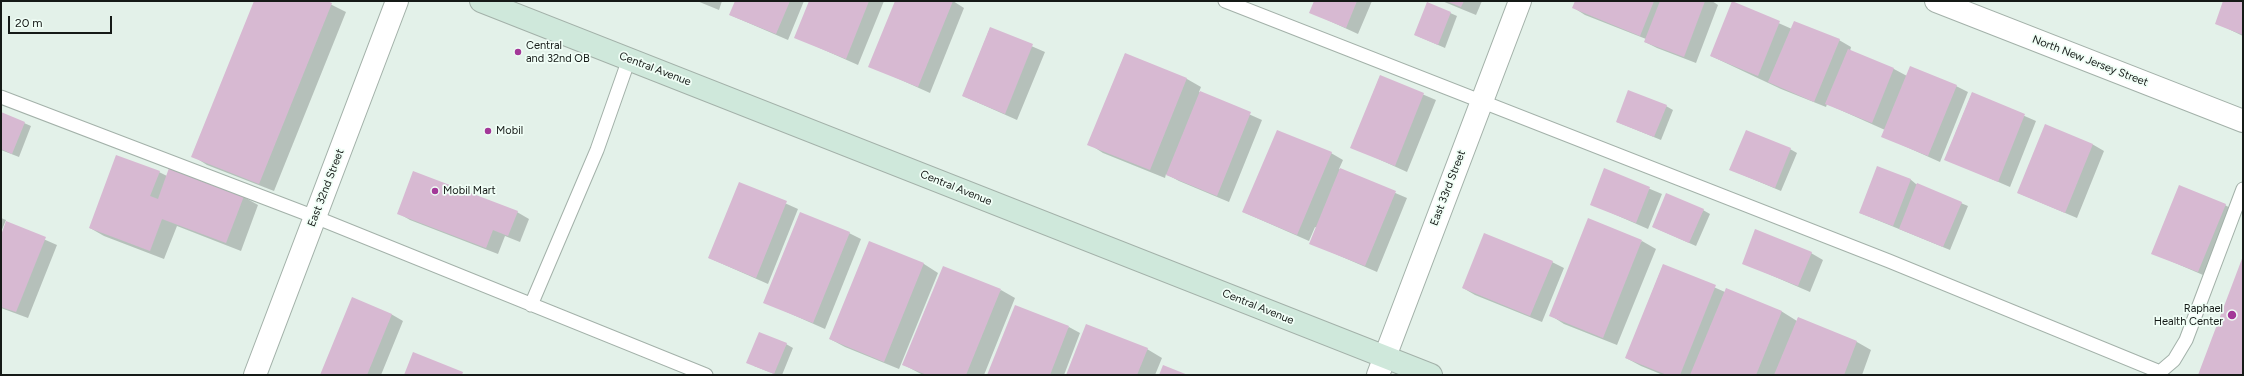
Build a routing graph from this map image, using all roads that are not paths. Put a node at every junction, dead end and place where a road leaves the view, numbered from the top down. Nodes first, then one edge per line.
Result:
1 (397, 1) edge
2 (481, 1) edge
3 (1225, 1) edge
4 (1520, 1) edge
5 (1936, 1) edge
6 (629, 59) junction
7 (1, 97) edge
8 (1481, 101) junction
9 (2243, 121) edge
10 (2243, 189) edge
11 (315, 218) junction
12 (531, 305) junction
13 (1381, 366) edge
14 (255, 375) edge
15 (706, 375) edge
16 (1431, 375) edge

1 - 11 street, East 32nd Street
2 - 6 main road, Central Avenue
3 - 8 lane
4 - 8 street, East 33rd Street
5 - 9 street, North New Jersey Street
6 - 12 lane
6 - 13 main road, Central Avenue
7 - 11 lane
8 - 10 lane
8 - 13 street, East 33rd Street
11 - 12 lane
11 - 14 street, East 32nd Street
12 - 15 lane
13 - 16 main road, Central Avenue

